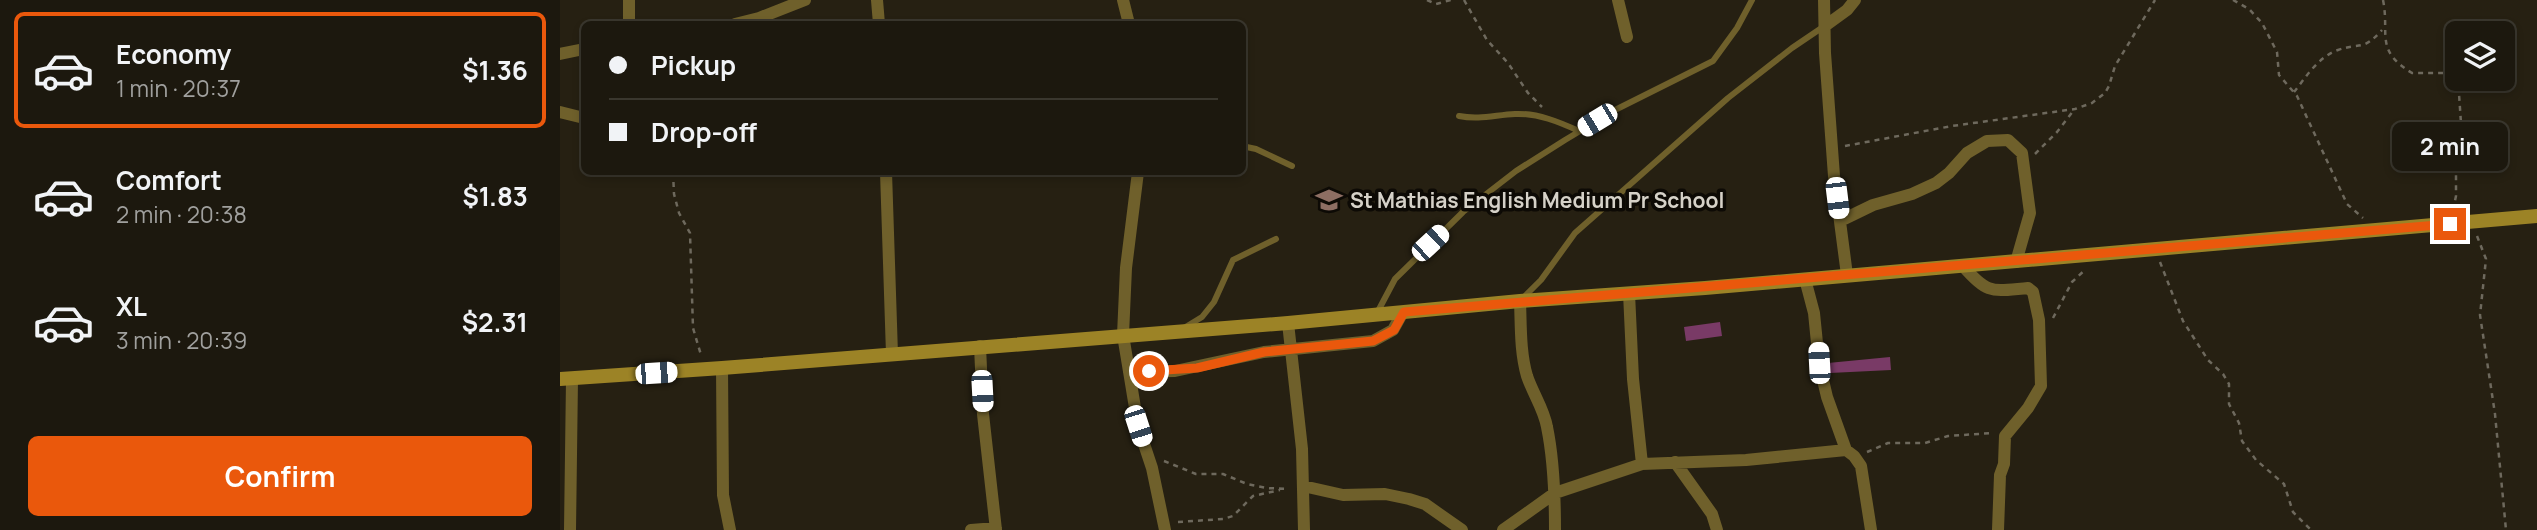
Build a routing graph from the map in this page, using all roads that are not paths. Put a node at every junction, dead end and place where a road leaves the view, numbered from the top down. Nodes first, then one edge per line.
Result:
1 (629, 0) edge
2 (805, 0) edge
3 (877, 0) edge
4 (1123, 0) edge
5 (1618, 0) edge
6 (1752, 0) edge
7 (1824, 0) edge
8 (1855, 0) edge
9 (629, 21) edge
10 (747, 21) edge
11 (879, 21) edge
12 (1128, 21) edge
13 (1825, 26) junction
14 (1627, 37) dead end
15 (581, 50) edge
16 (560, 54) edge
17 (560, 112) edge
18 (1459, 116) dead end
19 (581, 117) edge
20 (1579, 131) junction
21 (1246, 147) edge
22 (1292, 166) dead end
23 (886, 175) edge
24 (1138, 175) edge
25 (2537, 216) edge
26 (1840, 221) junction
27 (1276, 239) dead end
28 (2016, 262) junction
29 (1963, 266) junction
30 (1847, 275) junction
31 (1805, 279) junction
32 (1629, 293) junction
33 (1520, 301) junction
34 (1404, 312) junction
35 (1376, 314) junction
36 (1288, 323) junction
37 (1179, 331) junction
38 (1123, 335) junction
39 (980, 346) junction
40 (1291, 349) junction
41 (892, 354) junction
42 (722, 369) junction
43 (1129, 372) junction
44 (566, 379) edge
45 (1850, 453) junction
46 (1675, 462) junction
47 (1642, 464) junction
48 (1303, 487) junction
49 (1555, 493) junction
50 (1164, 527) edge
51 (996, 529) edge
52 (570, 530) edge
53 (730, 530) edge
54 (971, 530) edge
55 (1304, 530) edge
56 (1462, 530) edge
57 (1503, 530) edge
58 (1555, 530) edge
59 (1717, 530) edge
60 (1871, 530) edge
61 (1998, 530) edge

1 - 9 street
2 - 10 street
3 - 11 street
4 - 12 street
5 - 14 street
6 - 20 lane
7 - 13 street
8 - 13 street
13 - 26 street
13 - 33 lane
15 - 16 street
17 - 19 street
18 - 20 lane
20 - 35 lane
21 - 22 lane
23 - 41 street
24 - 38 street
25 - 28 main road
26 - 28 street
26 - 30 street
27 - 37 lane
28 - 29 main road
29 - 30 main road
29 - 61 street
30 - 31 main road
31 - 32 main road
31 - 45 street
32 - 33 main road
32 - 47 street
33 - 34 main road
33 - 49 street
34 - 35 main road
34 - 40 street
35 - 36 main road
36 - 37 main road
36 - 40 street
37 - 38 main road
38 - 39 main road
38 - 43 street
39 - 41 main road
39 - 51 street
40 - 43 street
40 - 48 street
41 - 42 main road
42 - 44 main road
42 - 53 street
43 - 50 street
44 - 52 street
45 - 46 street
45 - 60 street
46 - 47 street
46 - 59 street
47 - 49 street
48 - 55 street
48 - 56 street
49 - 57 street
49 - 58 street
51 - 54 street

